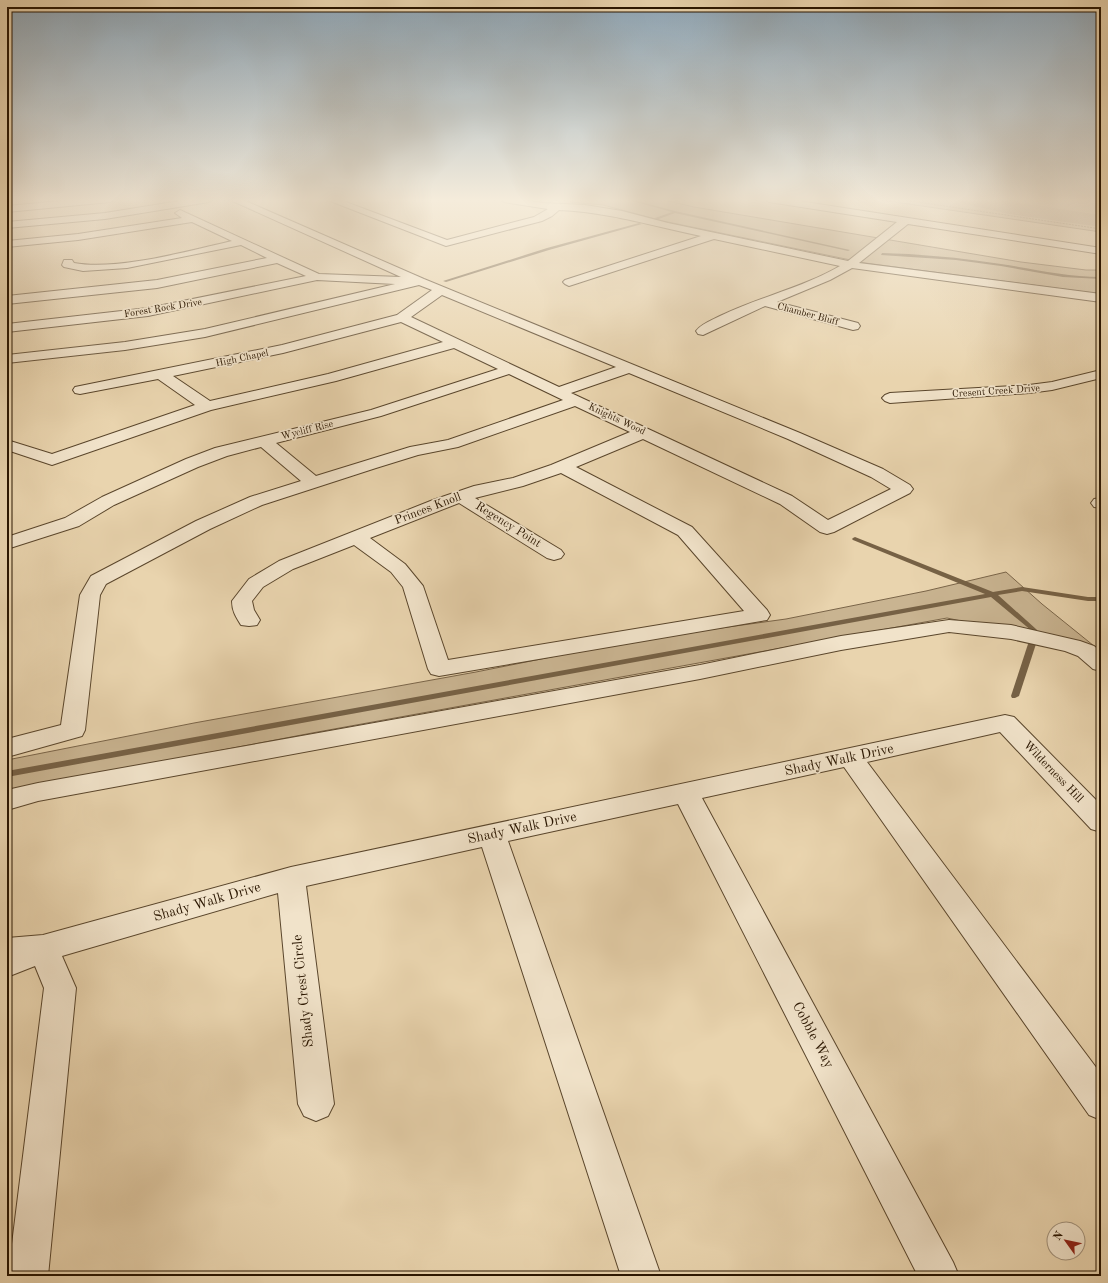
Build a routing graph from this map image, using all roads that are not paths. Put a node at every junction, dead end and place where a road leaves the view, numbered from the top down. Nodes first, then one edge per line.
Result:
1 (158, 259) edge
2 (279, 259) joint
3 (370, 259) edge
4 (642, 259) edge
5 (821, 259) edge
6 (858, 259) edge
7 (68, 262) dead end
8 (850, 265) junction
9 (317, 277) junction
10 (420, 281) junction
11 (569, 282) dead end
12 (442, 289) junction
13 (1101, 298) edge
14 (7, 300) edge
15 (764, 302) junction
16 (402, 318) junction
17 (853, 326) dead end
18 (7, 328) edge
19 (703, 331) dead end
20 (455, 343) junction
21 (7, 359) edge
22 (628, 368) junction
23 (511, 369) junction
24 (161, 374) junction
25 (1101, 374) edge
26 (80, 390) dead end
27 (559, 392) junction
28 (890, 398) dead end
29 (577, 400) junction
30 (207, 406) junction
31 (645, 432) junction
32 (263, 440) junction
33 (7, 445) edge
34 (562, 467) junction
35 (314, 483) junction
36 (462, 496) junction
37 (108, 501) junction
38 (7, 530) edge
39 (356, 537) junction
40 (7, 543) edge
41 (554, 554) dead end
42 (249, 620) dead end
43 (1101, 664) edge
44 (1005, 723) joint
45 (7, 748) edge
46 (850, 757) junction
47 (686, 793) junction
48 (7, 800) edge
49 (1101, 822) edge
50 (492, 835) junction
51 (291, 878) junction
52 (43, 948) junction
53 (7, 951) edge
54 (7, 964) edge
55 (1101, 1103) edge
56 (316, 1104) dead end
57 (28, 1276) edge
58 (641, 1276) edge
59 (940, 1276) edge

1 - 7 street
2 - 9 street
2 - 14 street
3 - 10 street
4 - 11 street
5 - 8 street
6 - 8 street
8 - 13 street
8 - 15 street
9 - 10 street
9 - 18 street, Forest Rock Drive
10 - 12 street
10 - 21 street
12 - 16 street
12 - 22 street
15 - 17 street, Chamber Bluff
15 - 19 street
16 - 20 street, Knights Wood
16 - 24 street, High Chapel
20 - 23 street, Knights Wood
20 - 30 street
22 - 27 street
22 - 31 street, Knights Wood
23 - 27 street, Knights Wood
23 - 32 street, Wycliff Rise
24 - 26 street, High Chapel
24 - 30 street
25 - 28 street, Cresent Creek Drive
27 - 29 street, Knights Wood
29 - 31 street, Knights Wood
29 - 35 street
30 - 33 street
31 - 34 street, Princes Knoll
32 - 35 street
32 - 37 street, Wycliff Rise
34 - 36 street, Princes Knoll
34 - 39 street
35 - 45 street
36 - 39 street, Princes Knoll
36 - 41 street, Regency Point
37 - 38 street, Wycliff Rise
37 - 40 street, Wycliff Rise
39 - 42 street, Princes Knoll
43 - 48 street
44 - 46 street, Shady Walk Drive
44 - 49 street, Wilderness Hill
46 - 47 street, Shady Walk Drive
46 - 55 street
47 - 50 street, Shady Walk Drive
47 - 59 street, Cobble Way
50 - 51 street, Shady Walk Drive
50 - 58 street
51 - 52 street, Shady Walk Drive
51 - 56 street, Shady Crest Circle
52 - 53 street, Shady Walk Drive
52 - 54 street, Shady Walk Drive
52 - 57 street

